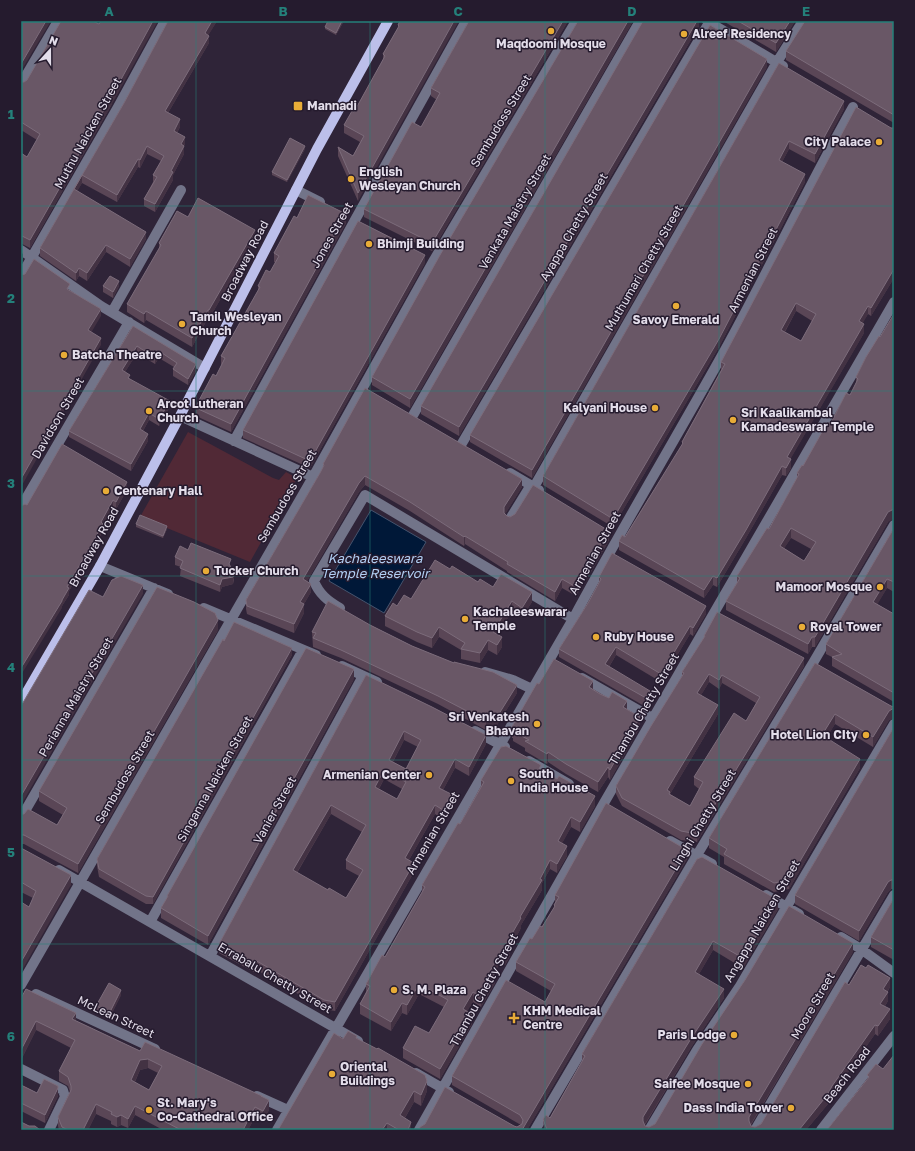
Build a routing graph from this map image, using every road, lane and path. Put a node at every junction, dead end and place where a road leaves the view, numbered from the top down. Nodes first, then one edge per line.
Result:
1 (58, 21) edge
2 (165, 21) edge
3 (388, 21) edge
4 (466, 21) edge
5 (576, 21) edge
6 (640, 21) edge
7 (709, 21) edge
8 (803, 21) edge
9 (777, 62) junction
10 (791, 70) edge
11 (21, 84) edge
12 (853, 107) dead end
13 (181, 190) dead end
14 (296, 190) junction
15 (329, 207) edge
16 (21, 250) edge
17 (32, 257) junction
18 (21, 276) edge
19 (894, 302) edge
20 (112, 312) junction
21 (129, 322) junction
22 (205, 368) junction
23 (180, 416) junction
24 (412, 417) edge
25 (234, 441) junction
26 (462, 445) edge
27 (499, 467) edge
28 (313, 477) junction
29 (532, 486) junction
30 (546, 494) edge
31 (21, 507) edge
32 (510, 519) edge
33 (894, 525) edge
34 (100, 566) junction
35 (154, 588) junction
36 (175, 597) edge
37 (196, 605) edge
38 (712, 609) junction
39 (346, 612) edge
40 (725, 617) edge
41 (573, 619) junction
42 (231, 620) junction
43 (303, 650) junction
44 (473, 669) edge
45 (575, 674) edge
46 (363, 676) junction
47 (384, 685) edge
48 (532, 689) junction
49 (21, 702) edge
50 (654, 719) junction
51 (894, 724) edge
52 (466, 726) edge
53 (499, 744) junction
54 (578, 789) edge
55 (21, 818) edge
56 (664, 837) edge
57 (697, 855) junction
58 (47, 864) edge
59 (724, 871) edge
60 (80, 882) junction
61 (758, 890) edge
62 (894, 895) edge
63 (786, 906) junction
64 (806, 918) edge
65 (150, 922) junction
66 (834, 933) edge
67 (861, 949) junction
68 (210, 956) junction
69 (894, 973) edge
70 (21, 986) edge
71 (336, 1028) junction
72 (894, 1036) edge
73 (369, 1047) edge
74 (165, 1054) edge
75 (21, 1069) edge
76 (410, 1070) edge
77 (443, 1089) junction
78 (245, 1090) edge
79 (457, 1096) edge
80 (288, 1110) junction
81 (49, 1130) edge
82 (277, 1130) edge
83 (419, 1130) edge
84 (535, 1130) edge
85 (649, 1130) edge
86 (755, 1130) edge
87 (821, 1130) edge

1 - 11 street
2 - 17 street, Muthu Naicken Street
3 - 14 main road, Broadway Road
4 - 25 street, Jones Street
5 - 28 street, Sembudoss Street
6 - 24 street, Venkata Maistry Street
7 - 9 street
7 - 26 street, Ayappa Chetty Street
8 - 9 street, Muthumari Chetty Street
9 - 10 street
9 - 29 street, Muthumari Chetty Street
12 - 41 street, Armenian Street
13 - 20 street
14 - 15 street
14 - 22 main road, Broadway Road
16 - 17 street
17 - 18 street, Muthu Naicken Street
17 - 20 street
19 - 38 street, Thambu Chetty Street
20 - 21 street
21 - 22 street
21 - 31 street, Davidson Street
22 - 23 main road, Broadway Road
23 - 25 street
23 - 34 main road, Broadway Road
25 - 28 street
27 - 29 street
28 - 42 street, Sembudoss Street
29 - 30 street
29 - 32 street, Muthumari Chetty Street
33 - 57 street, Linghi Chetty Street
34 - 35 street
34 - 49 main road, Broadway Road
35 - 36 street
35 - 55 street, Perianna Maistry Street
37 - 42 street
38 - 40 street
38 - 50 street, Thambu Chetty Street
39 - 41 street
41 - 48 street, Armenian Street
42 - 43 street
42 - 60 street, Sembudoss Street
43 - 46 street
43 - 65 street, Singanna Naicken Street
44 - 48 street
45 - 50 street
46 - 47 street
46 - 68 street, Vanier Street
48 - 53 street, Armenian Street
50 - 77 street, Thambu Chetty Street
51 - 63 street, Angappa Naicken Street
52 - 53 street
53 - 54 street
53 - 71 street, Armenian Street
56 - 57 street
57 - 59 street
57 - 84 street, Linghi Chetty Street
58 - 60 street, Errabalu Chetty Street
60 - 65 street, Errabalu Chetty Street
60 - 70 street, Sembudoss Street
61 - 63 street
62 - 67 street, Moore Street
63 - 64 street
63 - 85 street, Angappa Naicken Street
65 - 68 street, Errabalu Chetty Street
66 - 67 street
67 - 69 street
67 - 86 street, Moore Street
68 - 71 street, Errabalu Chetty Street
70 - 74 street, McLean Street
71 - 73 street, Errabalu Chetty Street
71 - 80 street, Armenian Street
72 - 87 street, Beach Road
75 - 81 street
76 - 77 street
77 - 79 street
77 - 83 street, Thambu Chetty Street
78 - 80 street
80 - 82 street, Armenian Street

